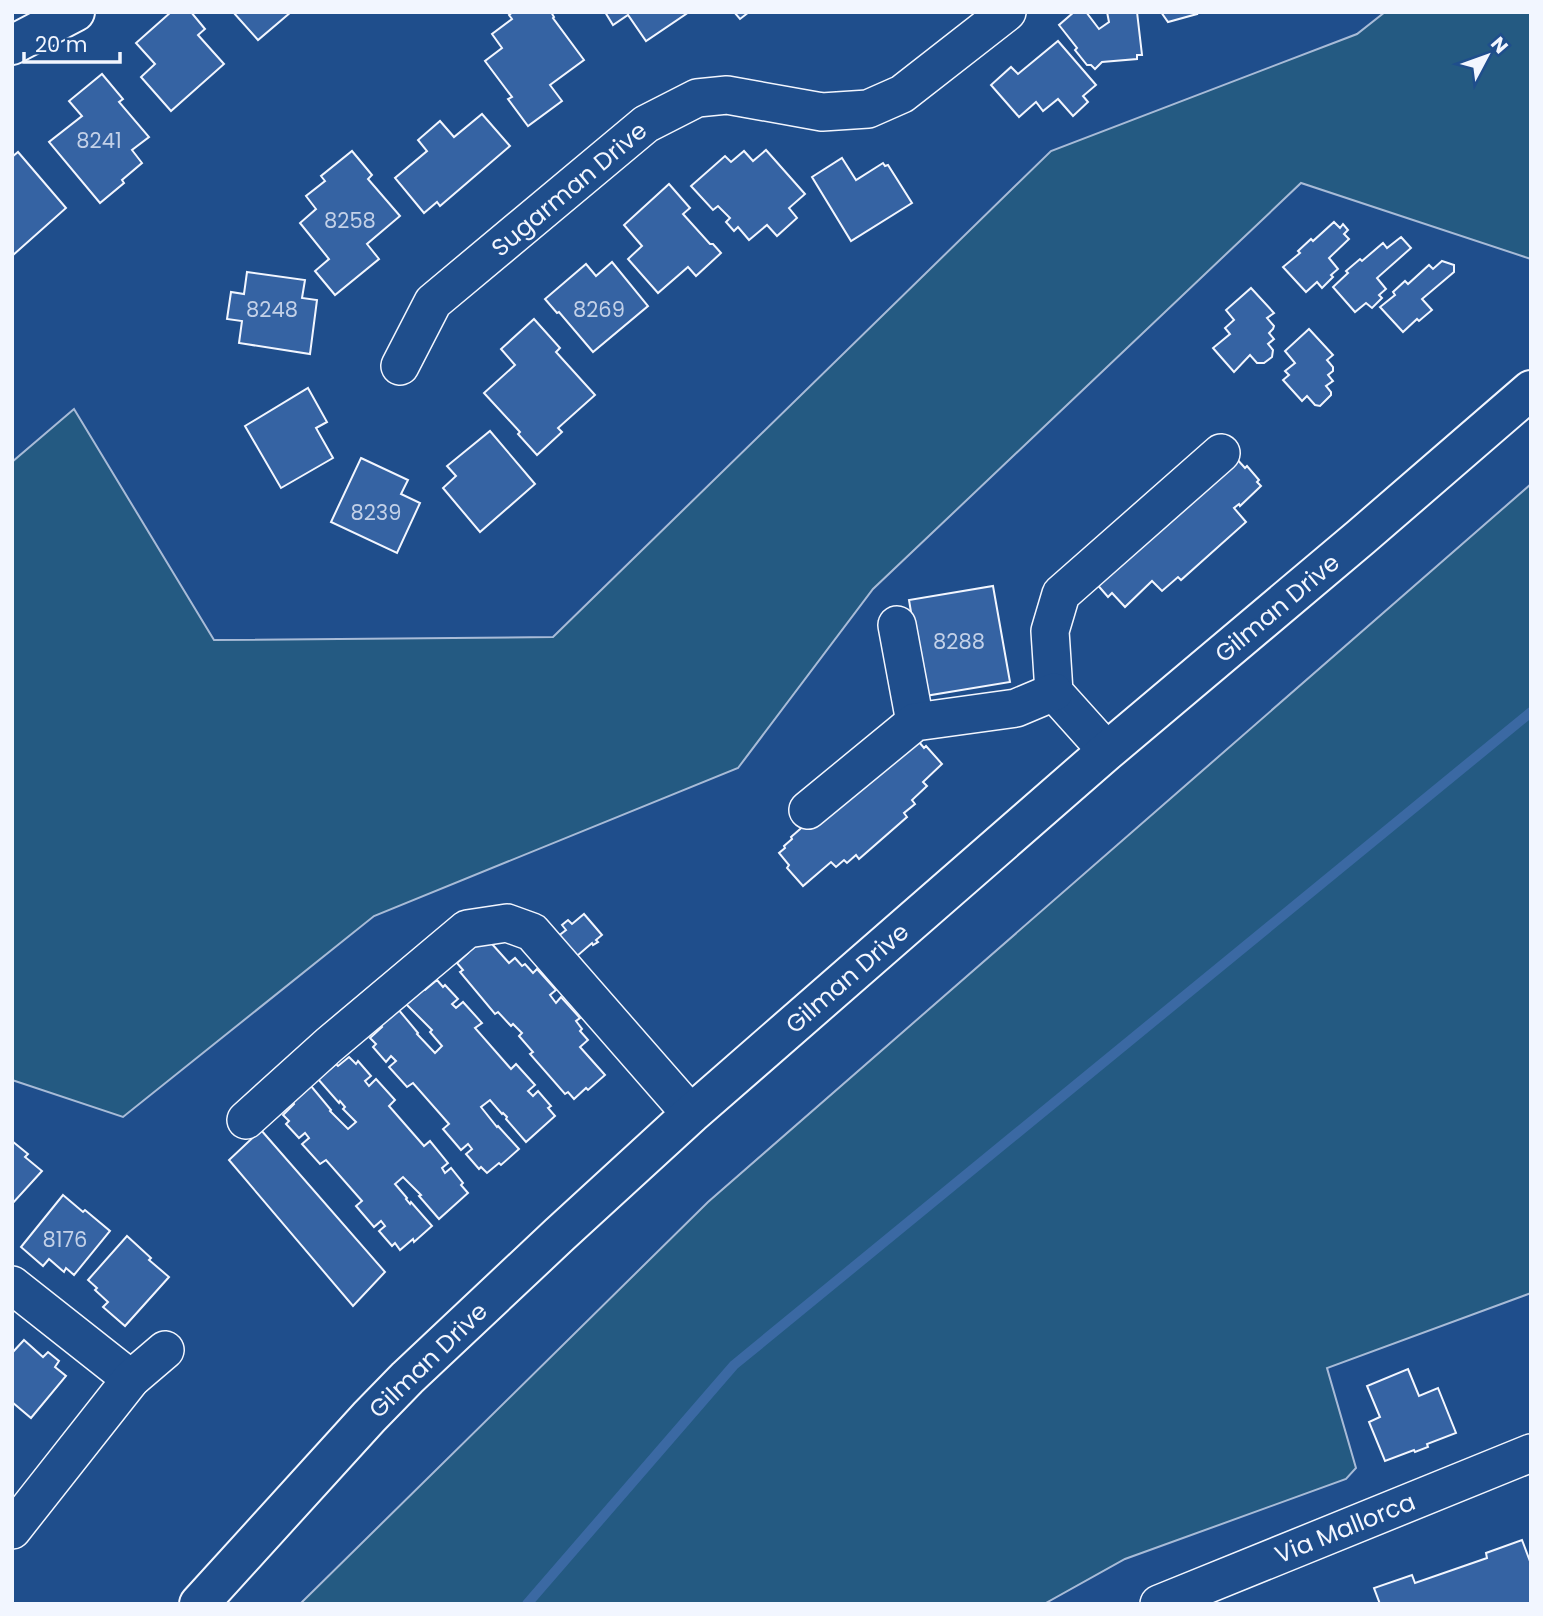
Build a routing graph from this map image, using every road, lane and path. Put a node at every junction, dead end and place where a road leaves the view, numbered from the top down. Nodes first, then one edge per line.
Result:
1 (75, 12) edge
2 (1007, 12) edge
3 (12, 45) edge
4 (400, 366) dead end
5 (1531, 390) edge
6 (1221, 453) dead end
7 (897, 625) dead end
8 (1054, 692) junction
9 (915, 722) junction
10 (1107, 751) junction
11 (808, 810) dead end
12 (691, 1114) junction
13 (246, 1120) dead end
14 (12, 1285) edge
15 (165, 1350) dead end
16 (131, 1379) junction
17 (1531, 1453) edge
18 (12, 1530) edge
19 (1215, 1593) edge
20 (200, 1604) edge
21 (1159, 1604) edge

1 - 3 main road
2 - 4 street, Sugarman Drive
5 - 10 main road, Gilman Drive
6 - 8 street
7 - 9 street
8 - 9 street
8 - 10 street
9 - 11 street
10 - 12 main road, Gilman Drive
12 - 13 street
12 - 20 main road, Gilman Drive
14 - 16 street
15 - 16 street
16 - 18 street
17 - 19 street, Via Mallorca
19 - 21 street, Via Mallorca

